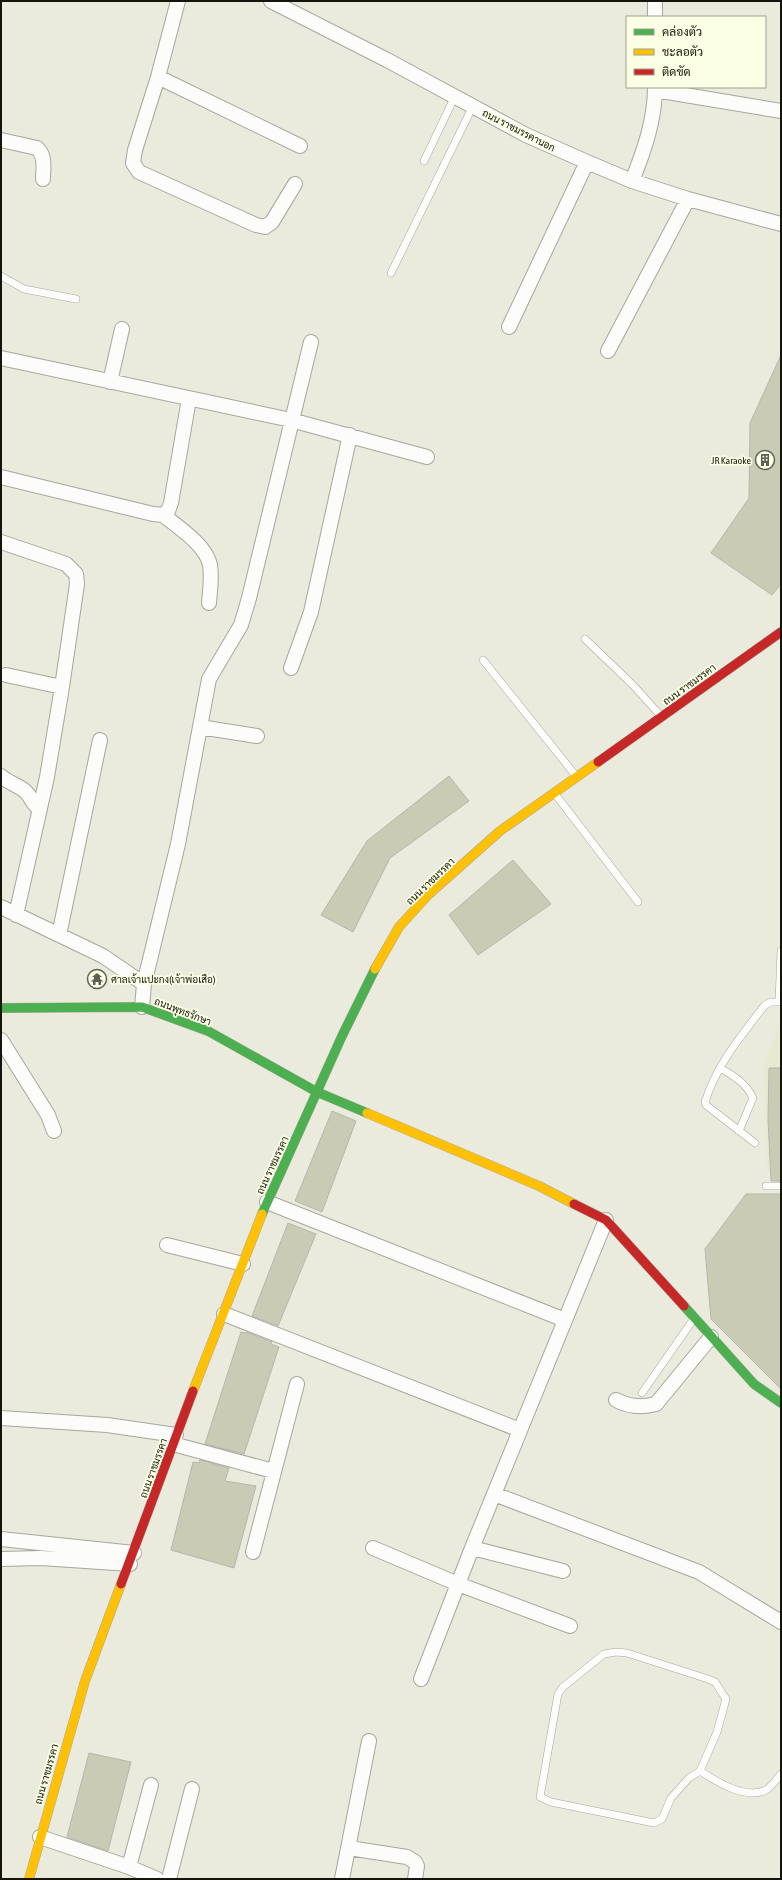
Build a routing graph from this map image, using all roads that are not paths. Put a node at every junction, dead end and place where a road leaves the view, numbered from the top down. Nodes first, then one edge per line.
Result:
1 (178, 1) edge
2 (271, 1) edge
3 (655, 1) edge
4 (655, 16) edge
5 (158, 77) junction
6 (655, 89) edge
7 (455, 96) junction
8 (473, 106) junction
9 (781, 111) edge
10 (1, 140) edge
11 (300, 146) dead end
12 (424, 161) dead end
13 (587, 162) junction
14 (43, 179) dead end
15 (632, 181) junction
16 (295, 184) dead end
17 (688, 199) junction
18 (781, 224) edge
19 (391, 273) dead end
20 (1, 276) edge
21 (76, 299) dead end
22 (509, 327) dead end
23 (122, 329) dead end
24 (311, 342) dead end
25 (608, 351) dead end
26 (1, 358) edge
27 (110, 382) junction
28 (189, 399) junction
29 (291, 420) junction
30 (350, 434) junction
31 (427, 457) dead end
32 (1, 477) edge
33 (163, 515) junction
34 (1, 542) edge
35 (209, 603) dead end
36 (781, 632) edge
37 (585, 640) dead end
38 (483, 660) dead end
39 (291, 668) dead end
40 (6, 675) dead end
41 (62, 687) junction
42 (662, 717) junction
43 (200, 727) junction
44 (257, 736) dead end
45 (100, 740) dead end
46 (1, 776) edge
47 (577, 778) junction
48 (554, 794) junction
49 (40, 808) junction
50 (638, 902) dead end
51 (1, 907) edge
52 (16, 915) junction
53 (59, 935) junction
54 (781, 951) edge
55 (144, 984) junction
56 (780, 1002) edge
57 (142, 1007) junction
58 (1, 1008) edge
59 (1, 1040) edge
60 (720, 1068) junction
61 (318, 1092) junction
62 (54, 1131) dead end
63 (739, 1131) junction
64 (755, 1143) dead end
65 (766, 1186) dead end
66 (781, 1186) edge
67 (267, 1202) junction
68 (606, 1220) junction
69 (167, 1245) dead end
70 (243, 1264) junction
71 (224, 1314) junction
72 (694, 1318) junction
73 (565, 1320) junction
74 (711, 1337) junction
75 (297, 1384) dead end
76 (642, 1392) dead end
77 (616, 1400) dead end
78 (781, 1403) edge
79 (1, 1418) edge
80 (520, 1430) junction
81 (175, 1440) junction
82 (273, 1471) junction
83 (494, 1494) junction
84 (1, 1539) edge
85 (373, 1548) dead end
86 (472, 1548) junction
87 (253, 1552) dead end
88 (132, 1558) junction
89 (1, 1559) edge
90 (563, 1571) dead end
91 (458, 1584) junction
92 (781, 1622) edge
93 (570, 1626) dead end
94 (421, 1679) dead end
95 (369, 1741) dead end
96 (700, 1771) junction
97 (781, 1774) edge
98 (151, 1785) dead end
99 (192, 1789) dead end
100 (40, 1837) junction
101 (349, 1848) junction
102 (129, 1867) junction
103 (29, 1879) edge
104 (157, 1879) edge
105 (169, 1879) edge
106 (342, 1879) edge
107 (415, 1879) edge

1 - 5 street
2 - 7 street, ถนน ราชมรรคานอก
3 - 4 street
5 - 11 street
5 - 16 street
6 - 9 street
6 - 15 street
7 - 8 street, ถนน ราชมรรคานอก
7 - 12 lane
8 - 13 street, ถนน ราชมรรคานอก
8 - 19 lane
10 - 14 street
13 - 15 street, ถนน ราชมรรคานอก
13 - 22 street
15 - 17 street, ถนน ราชมรรคานอก
17 - 18 street, ถนน ราชมรรคานอก
17 - 25 street
20 - 21 lane
23 - 27 street
24 - 29 street
26 - 27 street
27 - 28 street
28 - 29 street
28 - 33 street
29 - 30 street
29 - 43 street
30 - 31 street
30 - 39 street
32 - 33 street
33 - 35 street
34 - 41 street
36 - 42 street, ถนน ราชมรรคา
37 - 42 lane
38 - 47 lane
40 - 41 street
41 - 49 street
42 - 47 street, ถนน ราชมรรคา
43 - 44 street
43 - 55 street
45 - 53 street
46 - 49 street
47 - 48 street, ถนน ราชมรรคา
48 - 50 lane
48 - 61 street, ถนน ราชมรรคา
49 - 52 street
51 - 52 street
52 - 53 street
53 - 55 street
54 - 56 lane
55 - 57 street
56 - 60 lane
57 - 58 street, ถนนพุทธรักษา
57 - 61 street, ถนนพุทธรักษา
59 - 62 street
60 - 63 lane
60 - 63 lane
61 - 67 street, ถนน ราชมรรคา
61 - 68 street, ถนนพุทธรักษา
63 - 64 lane
65 - 66 lane
67 - 70 street, ถนน ราชมรรคา
67 - 73 street
68 - 72 street
68 - 73 street
69 - 70 street
70 - 71 street, ถนน ราชมรรคา
71 - 80 street
71 - 81 street, ถนน ราชมรรคา
72 - 74 street
72 - 76 lane
73 - 80 street
74 - 77 street
74 - 78 street
75 - 82 street
79 - 81 street
80 - 83 street
81 - 82 street
81 - 88 street, ถนน ราชมรรคา
82 - 87 street
83 - 86 street
83 - 92 street
84 - 88 street
85 - 91 street
86 - 90 street
86 - 91 street
88 - 89 street
88 - 100 street, ถนน ราชมรรคา
91 - 93 street
91 - 94 street
95 - 101 street
96 - 96 lane
96 - 97 lane
98 - 102 street
99 - 105 street
100 - 102 street
100 - 103 street, ถนน ราชมรรคา
101 - 106 street
101 - 107 street
102 - 104 street

